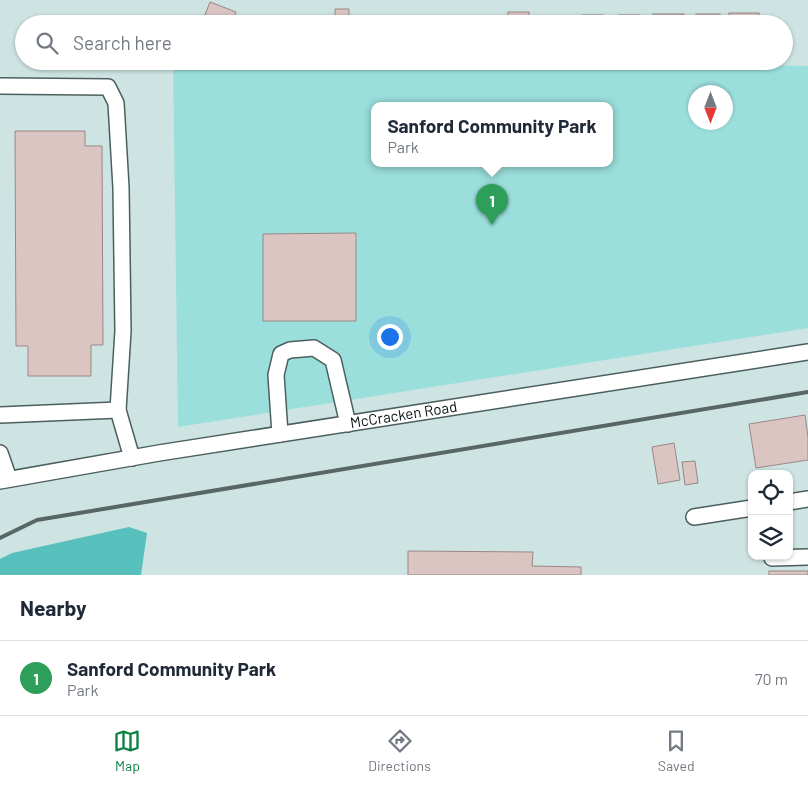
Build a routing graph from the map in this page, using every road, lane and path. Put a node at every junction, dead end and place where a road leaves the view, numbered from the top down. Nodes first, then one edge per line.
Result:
1 (0, 86) edge
2 (808, 352) edge
3 (118, 410) junction
4 (0, 415) edge
5 (348, 424) junction
6 (280, 434) junction
7 (0, 453) edge
8 (132, 458) junction
9 (5, 480) edge
10 (808, 500) edge
11 (793, 502) edge
12 (748, 509) edge
13 (694, 517) dead end
14 (793, 557) edge
15 (808, 557) edge

1 - 3 street
2 - 5 street, McCracken Road
3 - 4 street
3 - 8 street
5 - 6 street, McCracken Road
5 - 6 street
6 - 8 street, McCracken Road
7 - 9 street
8 - 9 street, McCracken Road
10 - 11 street
12 - 13 street
14 - 15 street

